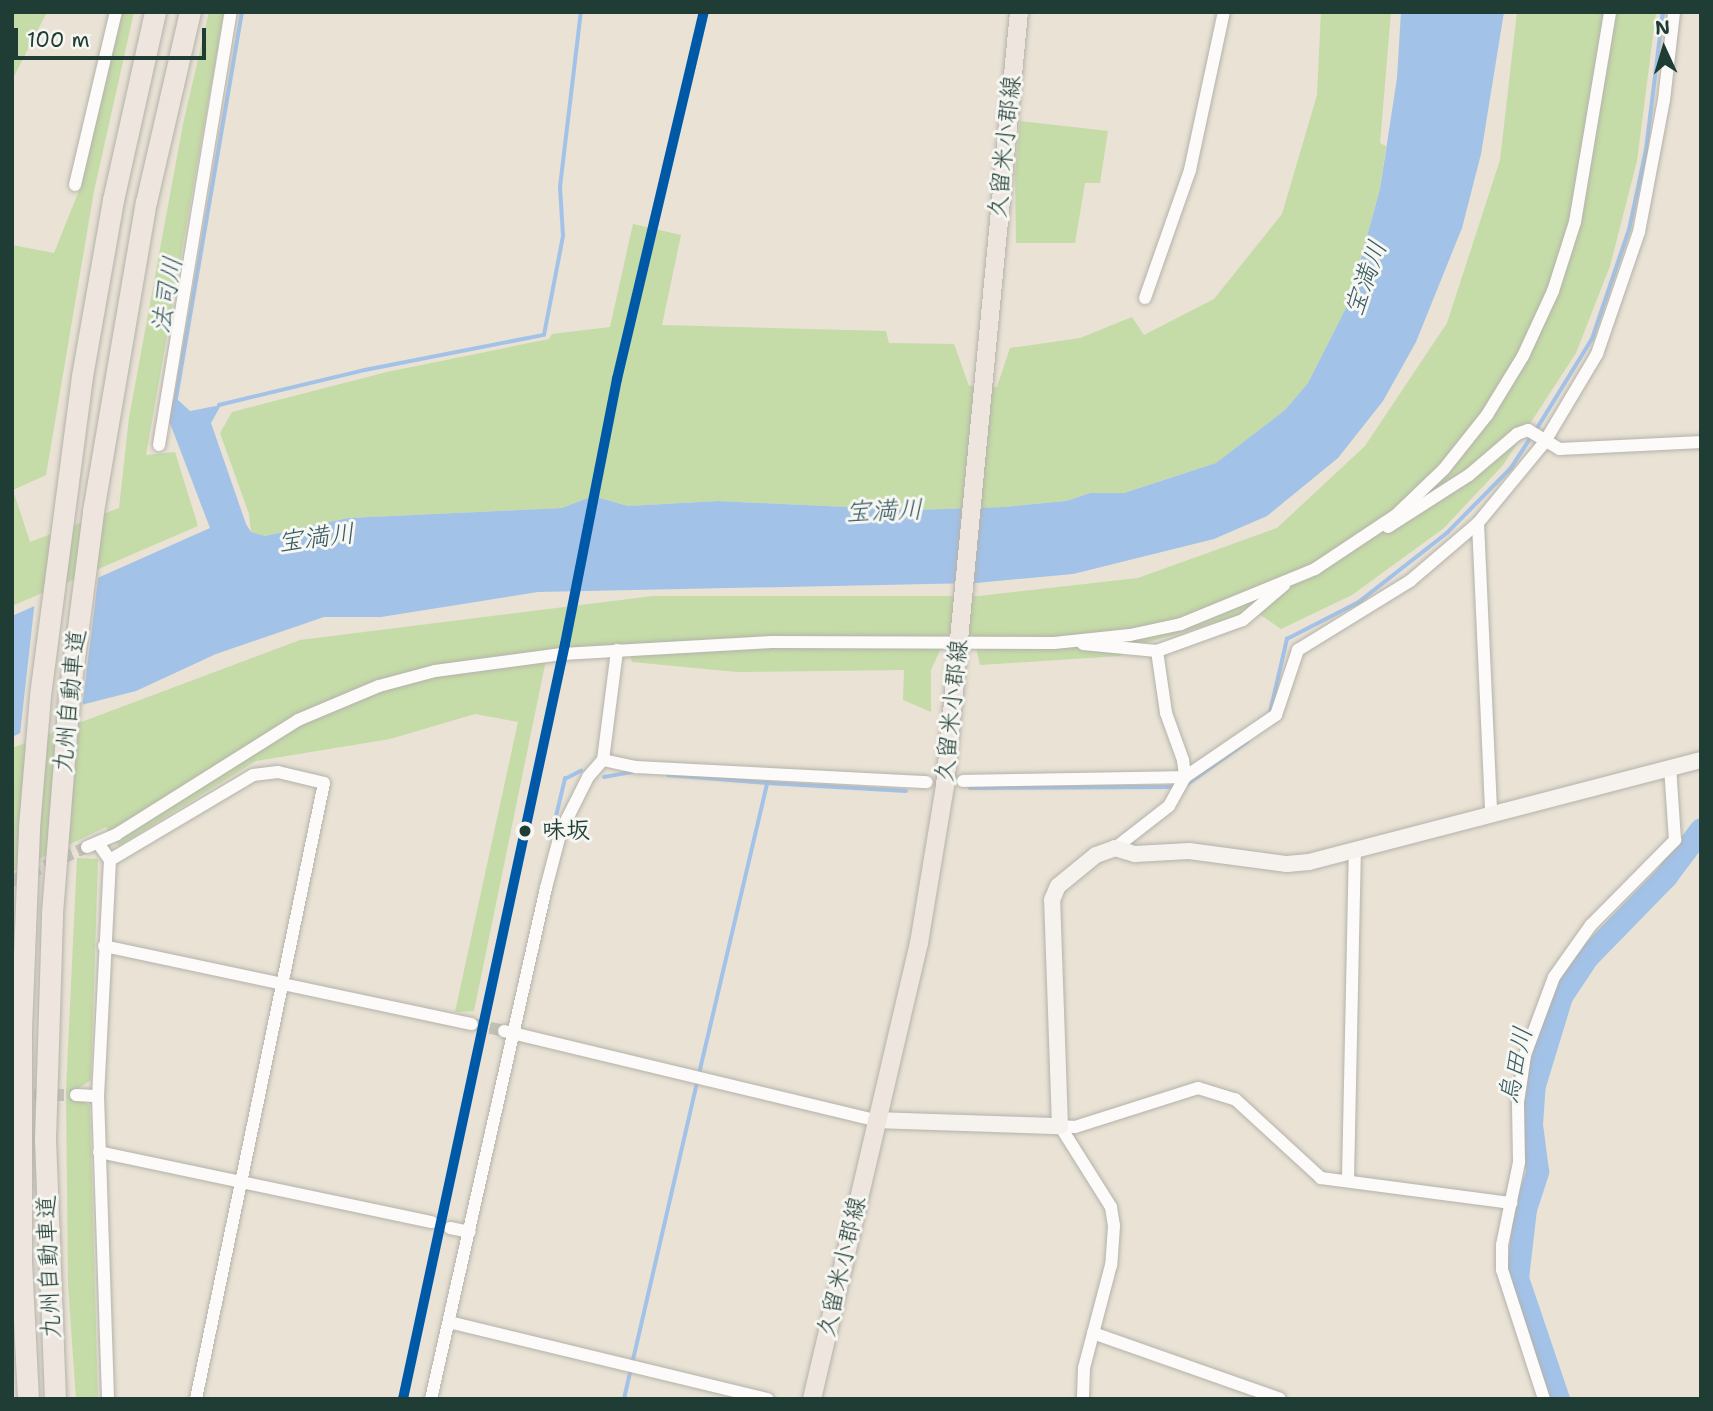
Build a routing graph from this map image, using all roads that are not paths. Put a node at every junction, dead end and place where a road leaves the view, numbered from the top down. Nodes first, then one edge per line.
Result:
1 (116, 12) edge
2 (155, 12) edge
3 (190, 12) edge
4 (231, 12) edge
5 (1019, 12) edge
6 (1224, 12) edge
7 (1610, 12) edge
8 (1674, 12) edge
9 (75, 186) dead end
10 (1145, 298) dead end
11 (1701, 442) edge
12 (1544, 443) junction
13 (159, 444) dead end
14 (1478, 523) junction
15 (1370, 535) junction
16 (1286, 583) junction
17 (959, 640) junction
18 (1073, 642) junction
19 (617, 650) junction
20 (1157, 651) junction
21 (603, 760) junction
22 (1701, 760) edge
23 (1671, 767) junction
24 (1185, 777) junction
25 (963, 781) dead end
26 (927, 782) dead end
27 (1491, 813) junction
28 (1115, 848) junction
29 (1355, 849) junction
30 (110, 860) junction
31 (104, 946) junction
32 (281, 984) junction
33 (472, 1024) tunnel mouth
34 (510, 1033) junction
35 (76, 1095) tunnel mouth
36 (98, 1096) junction
37 (875, 1120) junction
38 (1060, 1126) junction
39 (99, 1152) junction
40 (1348, 1179) junction
41 (243, 1181) junction
42 (1511, 1203) junction
43 (432, 1222) dead end
44 (450, 1228) dead end
45 (470, 1232) junction
46 (449, 1322) junction
47 (1093, 1333) junction
48 (28, 1399) edge
49 (55, 1399) edge
50 (108, 1399) edge
51 (196, 1399) edge
52 (431, 1399) edge
53 (768, 1399) edge
54 (813, 1399) edge
55 (1083, 1399) edge
56 (1280, 1399) edge
57 (1544, 1399) edge

1 - 9 street
2 - 48 highway, 九州自動車道
3 - 49 highway, 九州自動車道
4 - 13 street
5 - 17 main road, 久留米小郡線
6 - 10 street
7 - 15 street
8 - 12 street
11 - 12 street
12 - 14 street
12 - 15 street
14 - 24 street
14 - 27 street
15 - 16 street
16 - 18 street
16 - 20 street
17 - 18 street
17 - 19 street
17 - 37 main road, 久留米小郡線
18 - 20 street
19 - 21 street
19 - 30 street
20 - 24 street
21 - 26 street
21 - 34 street
22 - 23 street
23 - 27 street
23 - 42 street
24 - 25 street
24 - 28 street
27 - 29 street
28 - 29 street
28 - 38 street
29 - 40 street
30 - 31 street
30 - 32 street
31 - 32 street
31 - 36 street
32 - 33 street
32 - 41 street
34 - 37 street
34 - 45 street
35 - 36 street
36 - 39 street
37 - 38 street
37 - 54 main road, 久留米小郡線
38 - 40 street
38 - 47 street
39 - 41 street
39 - 50 street
40 - 42 street
41 - 43 street
41 - 51 street
42 - 57 street
44 - 45 street
45 - 46 street
46 - 52 street
46 - 53 street
47 - 55 street
47 - 56 street

